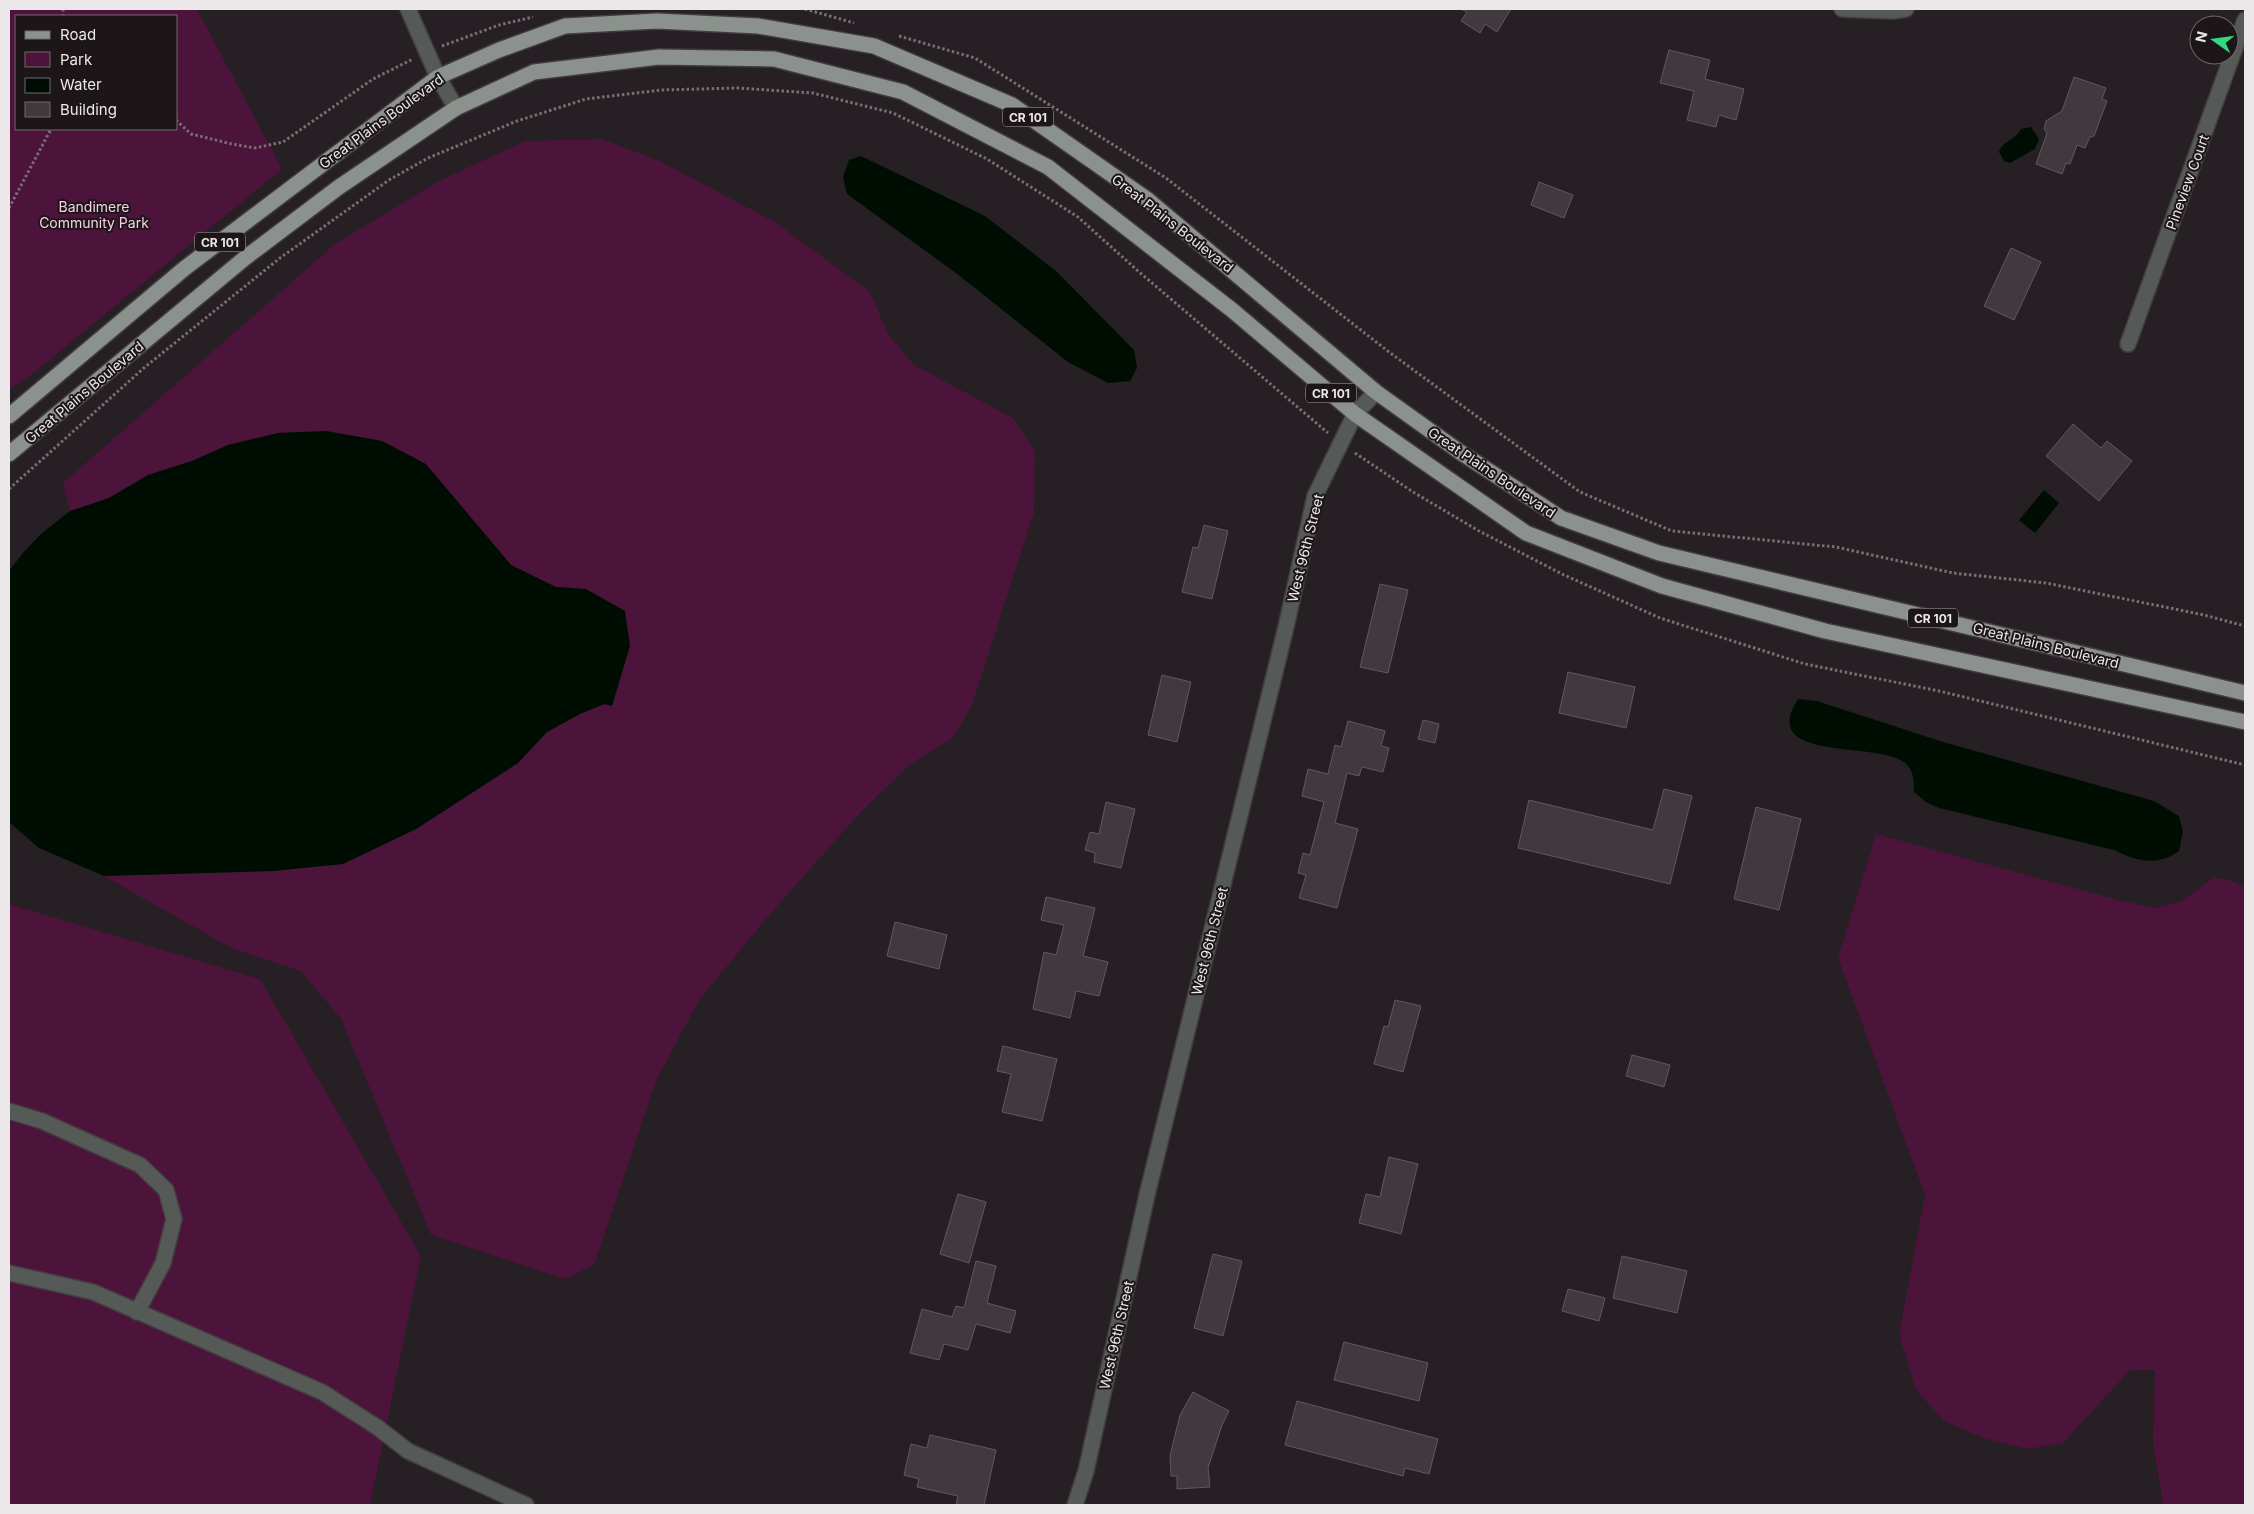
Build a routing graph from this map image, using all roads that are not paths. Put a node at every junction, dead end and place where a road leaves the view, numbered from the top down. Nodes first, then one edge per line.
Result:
1 (408, 9) edge
2 (1842, 9) edge
3 (1906, 9) edge
4 (2245, 20) edge
5 (438, 77) junction
6 (456, 108) junction
7 (2128, 344) dead end
8 (1376, 392) junction
9 (1355, 414) junction
10 (9, 416) edge
11 (9, 454) edge
12 (2245, 693) edge
13 (2245, 722) edge
14 (9, 1111) edge
15 (9, 1273) edge
16 (137, 1312) junction
17 (526, 1505) edge
18 (1076, 1505) edge

1 - 5 street
2 - 3 street
4 - 7 street, Pineview Court
5 - 6 street
5 - 8 main road, Great Plains Boulevard / CR 101
5 - 10 main road, Great Plains Boulevard / CR 101
6 - 9 main road, Great Plains Boulevard / CR 101
6 - 11 main road, Great Plains Boulevard / CR 101
8 - 9 street, West 96th Street
8 - 12 main road, Great Plains Boulevard / CR 101
9 - 13 main road, Great Plains Boulevard / CR 101
9 - 18 street, West 96th Street
14 - 16 street
15 - 16 street
16 - 17 street

